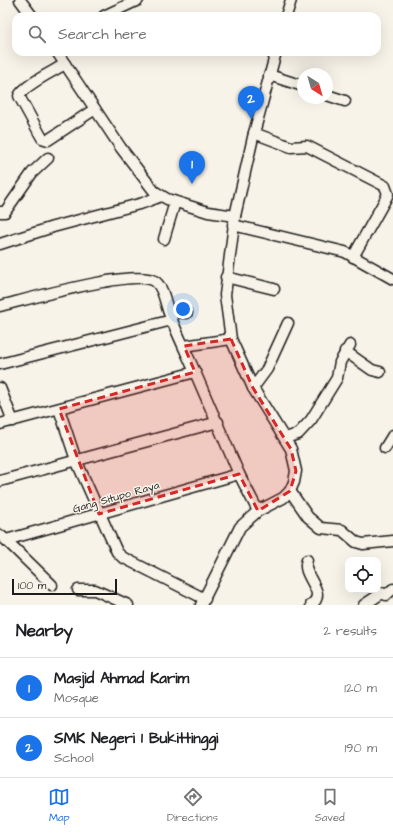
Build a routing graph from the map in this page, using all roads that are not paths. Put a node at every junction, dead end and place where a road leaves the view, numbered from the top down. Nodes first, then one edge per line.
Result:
1 (20, 0) edge
2 (138, 0) edge
3 (291, 0) edge
4 (29, 12) edge
5 (112, 12) edge
6 (287, 12) edge
7 (60, 56) edge
8 (275, 56) edge
9 (65, 64) junction
10 (270, 74) junction
11 (297, 84) edge
12 (333, 97) edge
13 (345, 101) dead end
14 (95, 109) junction
15 (254, 133) junction
16 (48, 158) dead end
17 (161, 196) junction
18 (175, 202) junction
19 (0, 212) edge
20 (234, 221) junction
21 (164, 239) dead end
22 (0, 244) edge
23 (353, 257) junction
24 (226, 277) junction
25 (393, 279) edge
26 (274, 289) dead end
27 (0, 306) edge
28 (187, 313) dead end
29 (171, 316) junction
30 (288, 323) dead end
31 (231, 339) junction
32 (184, 346) junction
33 (0, 364) edge
34 (195, 372) junction
35 (380, 372) dead end
36 (0, 388) edge
37 (253, 388) junction
38 (59, 409) junction
39 (13, 421) junction
40 (218, 422) junction
41 (0, 424) edge
42 (393, 435) edge
43 (286, 438) junction
44 (385, 448) dead end
45 (76, 460) junction
46 (239, 474) junction
47 (0, 481) edge
48 (290, 491) junction
49 (258, 511) junction
50 (99, 514) junction
51 (3, 538) edge
52 (393, 541) edge
53 (307, 560) dead end
54 (52, 585) dead end
55 (78, 590) dead end
56 (391, 595) edge
57 (203, 602) edge
58 (128, 605) edge
59 (310, 605) edge
60 (364, 605) edge

1 - 4 street
2 - 5 street
3 - 6 street
7 - 9 street
8 - 10 street
9 - 14 street
9 - 14 street
10 - 11 street
10 - 15 street
12 - 13 street
14 - 17 street
15 - 20 street
15 - 23 street
16 - 19 street
17 - 18 street
17 - 22 street
18 - 20 street
18 - 21 street
20 - 23 street
20 - 24 street
23 - 25 street
24 - 26 street
24 - 31 street
27 - 29 street
28 - 29 street
29 - 32 street
29 - 33 street
30 - 37 street
31 - 32 street
31 - 37 street
32 - 34 street
34 - 38 street
34 - 40 street
35 - 43 street
36 - 39 street
37 - 43 street
38 - 39 street
38 - 45 street
39 - 41 street
40 - 45 street
40 - 46 street
42 - 44 street
43 - 48 street
45 - 47 street
45 - 50 street
46 - 49 street
46 - 50 street, Gang Situpo Raya
48 - 49 street
48 - 52 street
49 - 57 street
50 - 51 street, Gang Situpo Raya
50 - 57 street
51 - 54 street
53 - 59 street
55 - 58 street
56 - 60 street

